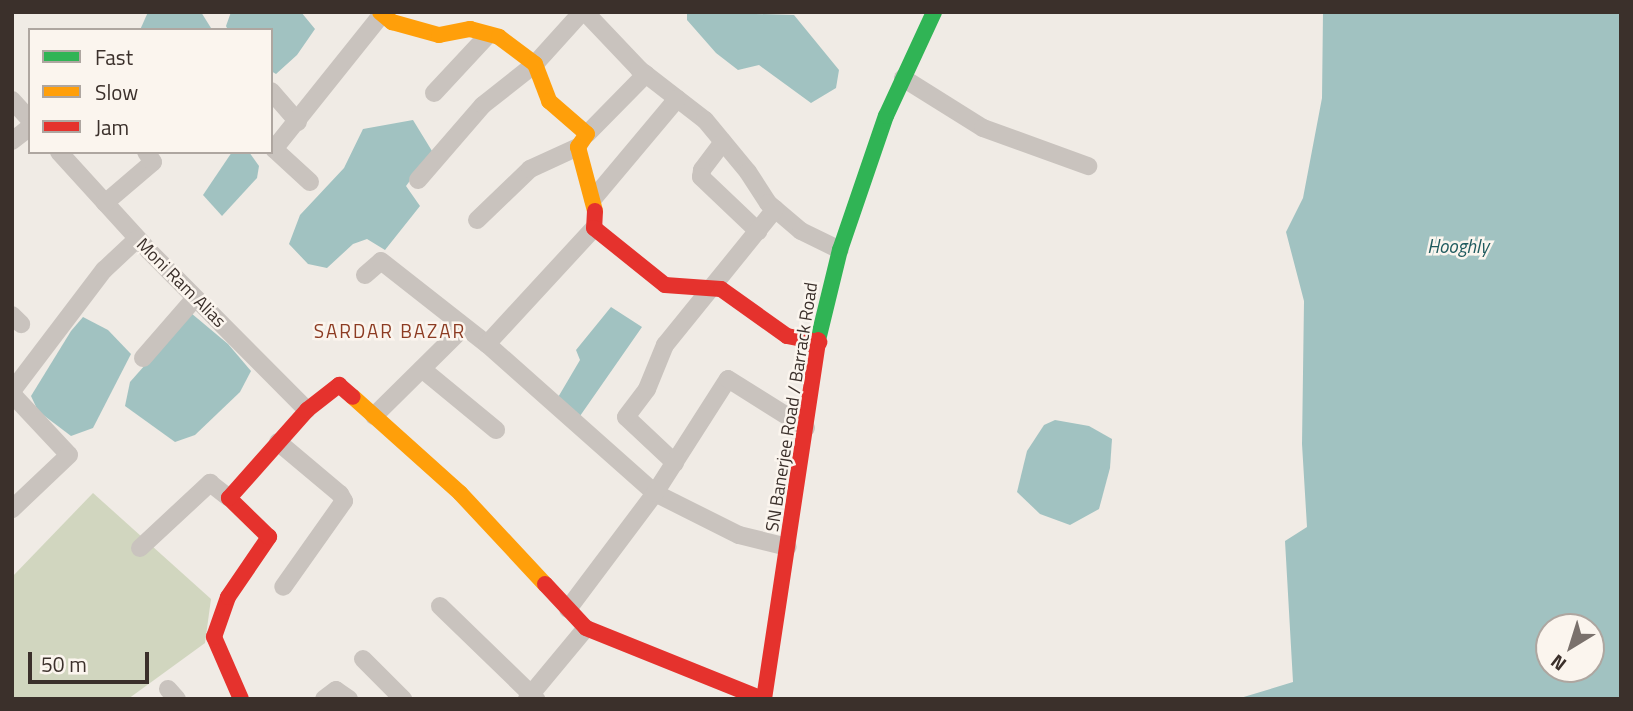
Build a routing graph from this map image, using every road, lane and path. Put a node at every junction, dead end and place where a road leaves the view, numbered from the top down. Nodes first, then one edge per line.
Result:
1 (934, 12) edge
2 (381, 13) edge
3 (583, 13) edge
4 (488, 35) junction
5 (535, 64) junction
6 (646, 74) junction
7 (903, 78) junction
8 (273, 93) edge
9 (434, 93) dead end
10 (677, 99) junction
11 (25, 114) edge
12 (298, 122) junction
13 (12, 141) edge
14 (582, 141) junction
15 (723, 142) junction
16 (61, 154) edge
17 (147, 154) edge
18 (1088, 166) dead end
19 (418, 180) dead end
20 (310, 182) dead end
21 (593, 199) junction
22 (105, 203) junction
23 (775, 209) junction
24 (477, 220) dead end
25 (594, 228) junction
26 (758, 231) junction
27 (137, 239) junction
28 (840, 250) junction
29 (365, 275) dead end
30 (710, 288) junction
31 (195, 298) junction
32 (463, 328) junction
33 (819, 342) junction
34 (487, 344) junction
35 (143, 358) dead end
36 (422, 369) junction
37 (12, 393) edge
38 (307, 410) junction
39 (374, 416) junction
40 (806, 428) junction
41 (496, 430) dead end
42 (278, 442) junction
43 (675, 463) junction
44 (655, 493) junction
45 (229, 498) junction
46 (12, 509) edge
47 (788, 547) junction
48 (140, 548) dead end
49 (283, 587) dead end
50 (440, 606) dead end
51 (568, 609) junction
52 (586, 628) junction
53 (363, 659) dead end
54 (238, 697) edge
55 (531, 697) edge
56 (324, 699) edge
57 (349, 699) edge
58 (403, 699) edge
59 (763, 699) edge

1 - 7 street, SN Banerjee Road / Barrack Road
2 - 4 street
2 - 12 street
3 - 5 street
3 - 6 street
4 - 5 street
4 - 9 street
5 - 14 street
5 - 19 street
6 - 10 street
6 - 14 street
7 - 18 street
7 - 28 street, SN Banerjee Road / Barrack Road
8 - 12 street
10 - 15 street
10 - 21 street
11 - 13 street
12 - 20 street
14 - 21 street
14 - 24 street
15 - 23 street
15 - 26 street
16 - 22 street, Moni Ram Alias
17 - 22 street
21 - 25 street
22 - 27 street, Moni Ram Alias
23 - 26 street
23 - 28 street
25 - 30 street
25 - 34 street
26 - 30 street
27 - 31 street, Moni Ram Alias
27 - 37 street
28 - 33 street, SN Banerjee Road / Barrack Road
29 - 32 street
30 - 33 street
30 - 43 street
31 - 35 street
31 - 38 street, Moni Ram Alias
32 - 34 street
32 - 36 street
33 - 40 street, SN Banerjee Road / Barrack Road
34 - 44 street
36 - 39 street
36 - 41 street
37 - 46 street
38 - 39 street
38 - 42 street
39 - 51 street
40 - 43 street
40 - 47 street, SN Banerjee Road / Barrack Road
42 - 45 street
42 - 49 street
43 - 44 street
44 - 47 street
44 - 51 street
45 - 48 street
45 - 54 street
47 - 59 street, SN Banerjee Road / Barrack Road
50 - 55 street
51 - 52 street
52 - 55 street
52 - 59 street
53 - 58 street
56 - 57 street

